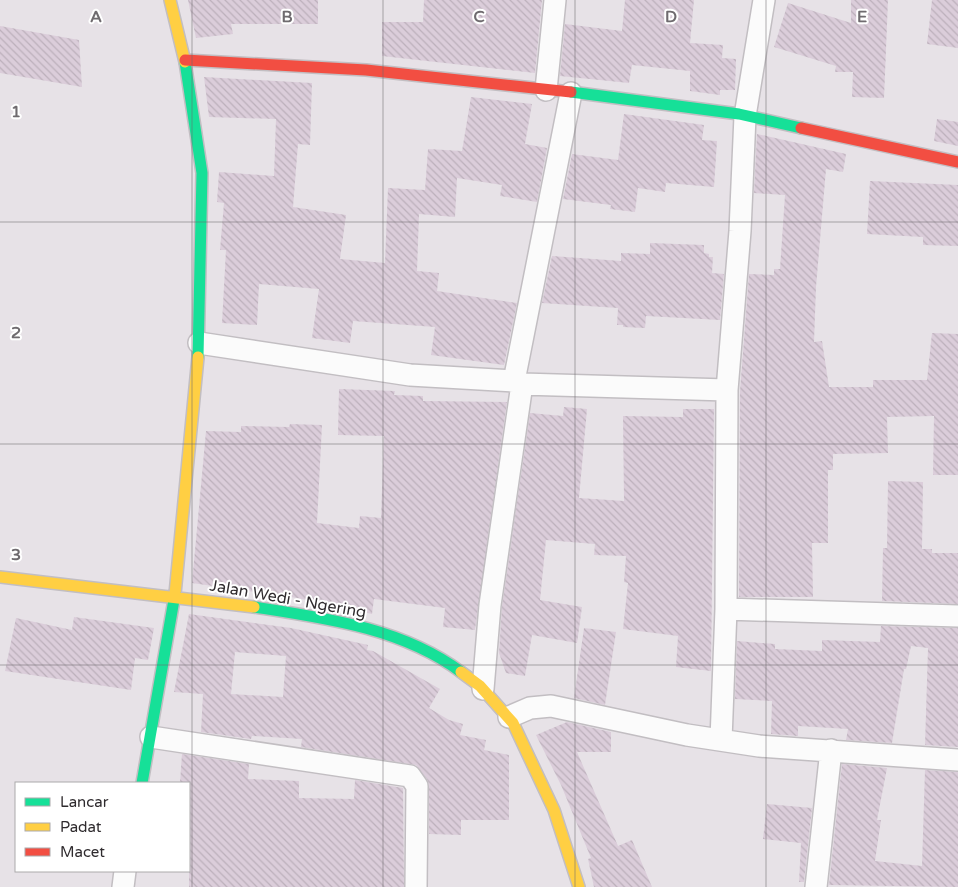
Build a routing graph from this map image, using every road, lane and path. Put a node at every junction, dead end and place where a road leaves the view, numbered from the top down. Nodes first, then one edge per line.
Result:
1 (170, 0) edge
2 (555, 0) edge
3 (764, 0) edge
4 (186, 60) junction
5 (546, 90) junction
6 (571, 93) junction
7 (746, 116) junction
8 (958, 162) edge
9 (199, 343) junction
10 (518, 383) junction
11 (727, 390) junction
12 (0, 578) edge
13 (175, 597) junction
14 (726, 609) junction
15 (958, 616) edge
16 (484, 689) junction
17 (509, 717) junction
18 (151, 736) junction
19 (721, 740) junction
20 (831, 750) junction
21 (958, 760) edge
22 (142, 782) edge
23 (125, 872) edge
24 (123, 887) edge
25 (416, 887) edge
26 (579, 887) edge
27 (816, 887) edge

1 - 4 street
2 - 5 street
3 - 7 street
4 - 5 street
4 - 9 street
5 - 6 street
6 - 7 street
6 - 10 street
7 - 8 street
7 - 11 street
9 - 10 street
9 - 13 street
10 - 11 street
10 - 16 street
11 - 14 street
12 - 13 street, Jalan Wedi - Ngering
13 - 16 street, Jalan Wedi - Ngering
13 - 18 street
14 - 15 street
14 - 19 street
16 - 17 street, Jalan Wedi - Ngering
17 - 19 street
17 - 26 street, Jalan Wedi - Ngering
18 - 22 street
18 - 25 street
19 - 20 street
20 - 21 street
20 - 27 street
23 - 24 street

